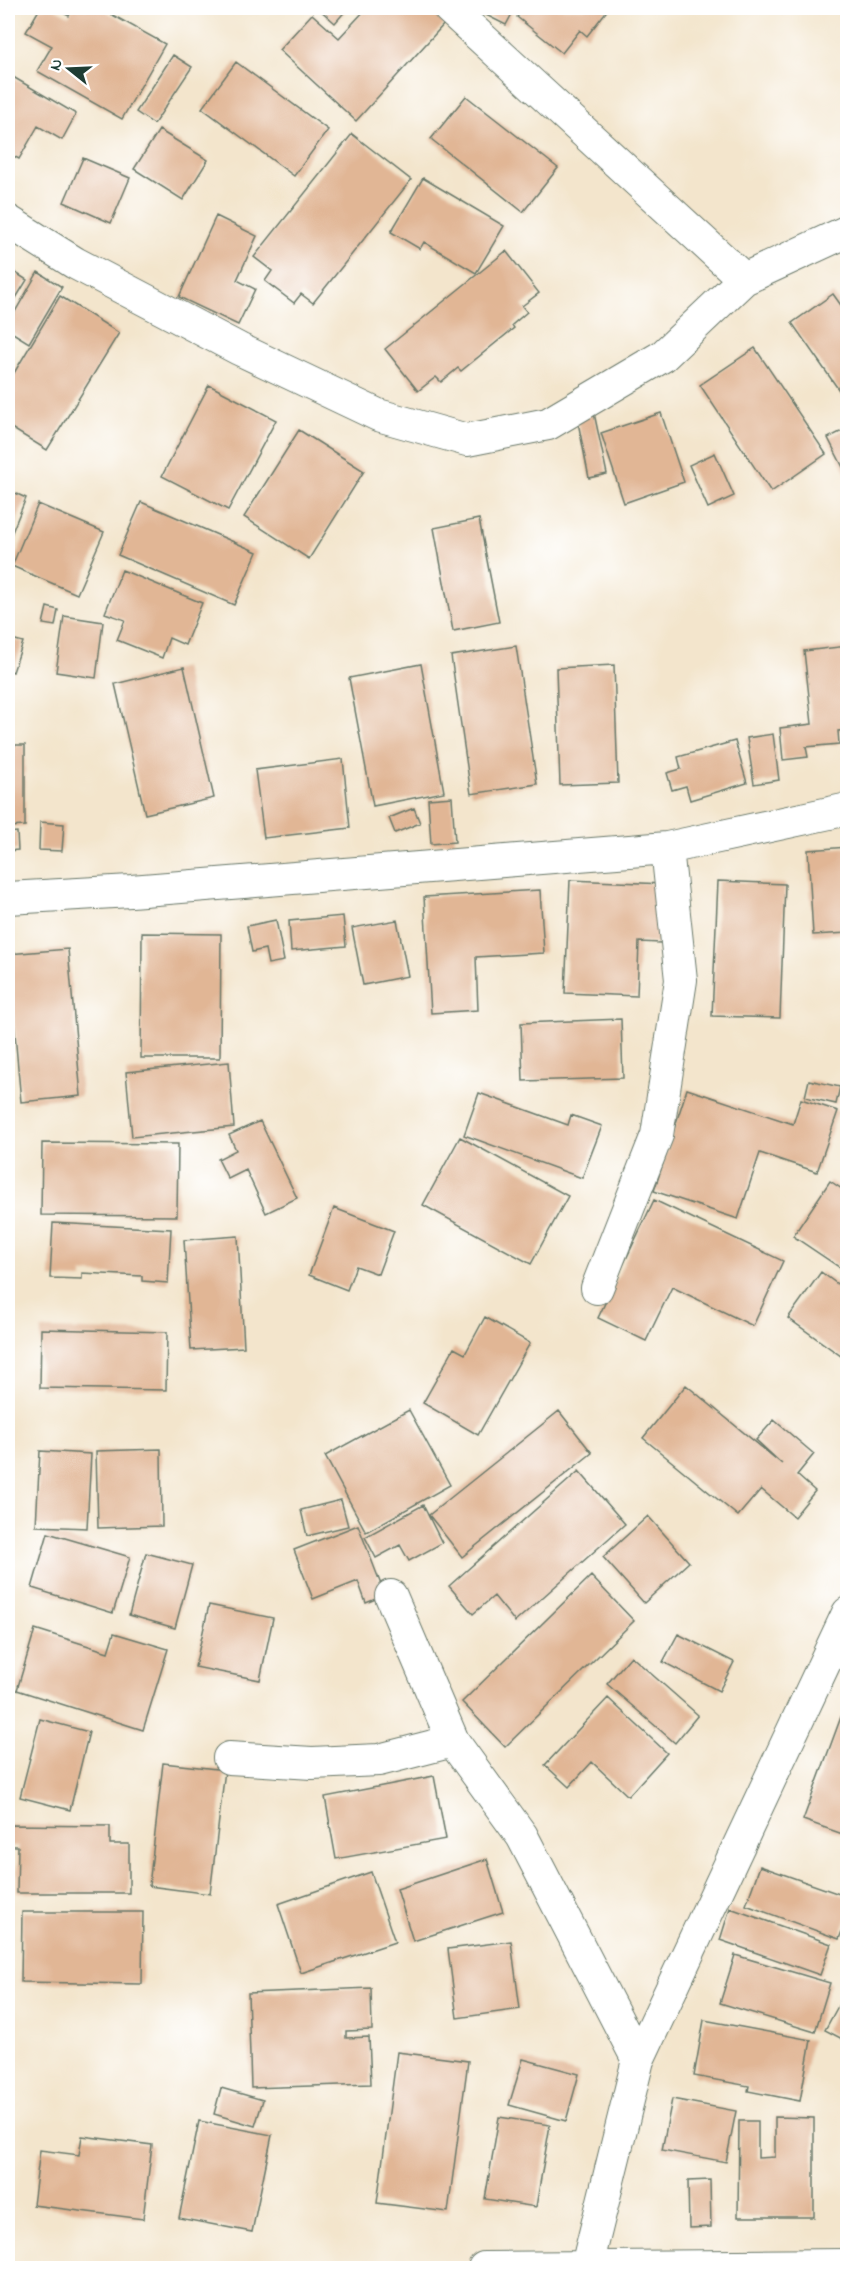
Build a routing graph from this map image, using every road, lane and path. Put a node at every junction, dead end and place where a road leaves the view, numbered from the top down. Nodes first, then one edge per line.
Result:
1 (449, 8) edge
2 (8, 221) edge
3 (848, 231) edge
4 (744, 279) junction
5 (848, 809) edge
6 (667, 848) junction
7 (8, 898) edge
8 (597, 1288) dead end
9 (391, 1596) dead end
10 (848, 1613) edge
11 (838, 1654) edge
12 (453, 1741) junction
13 (229, 1758) dead end
14 (638, 2060) junction
15 (848, 2265) edge
16 (587, 2266) junction
17 (484, 2268) edge

1 - 4 street
2 - 4 street
3 - 4 street
5 - 6 street
6 - 7 street
6 - 8 street
9 - 12 street
10 - 11 street
11 - 14 street
12 - 13 street
12 - 14 street
14 - 16 street
15 - 16 street
16 - 17 street

